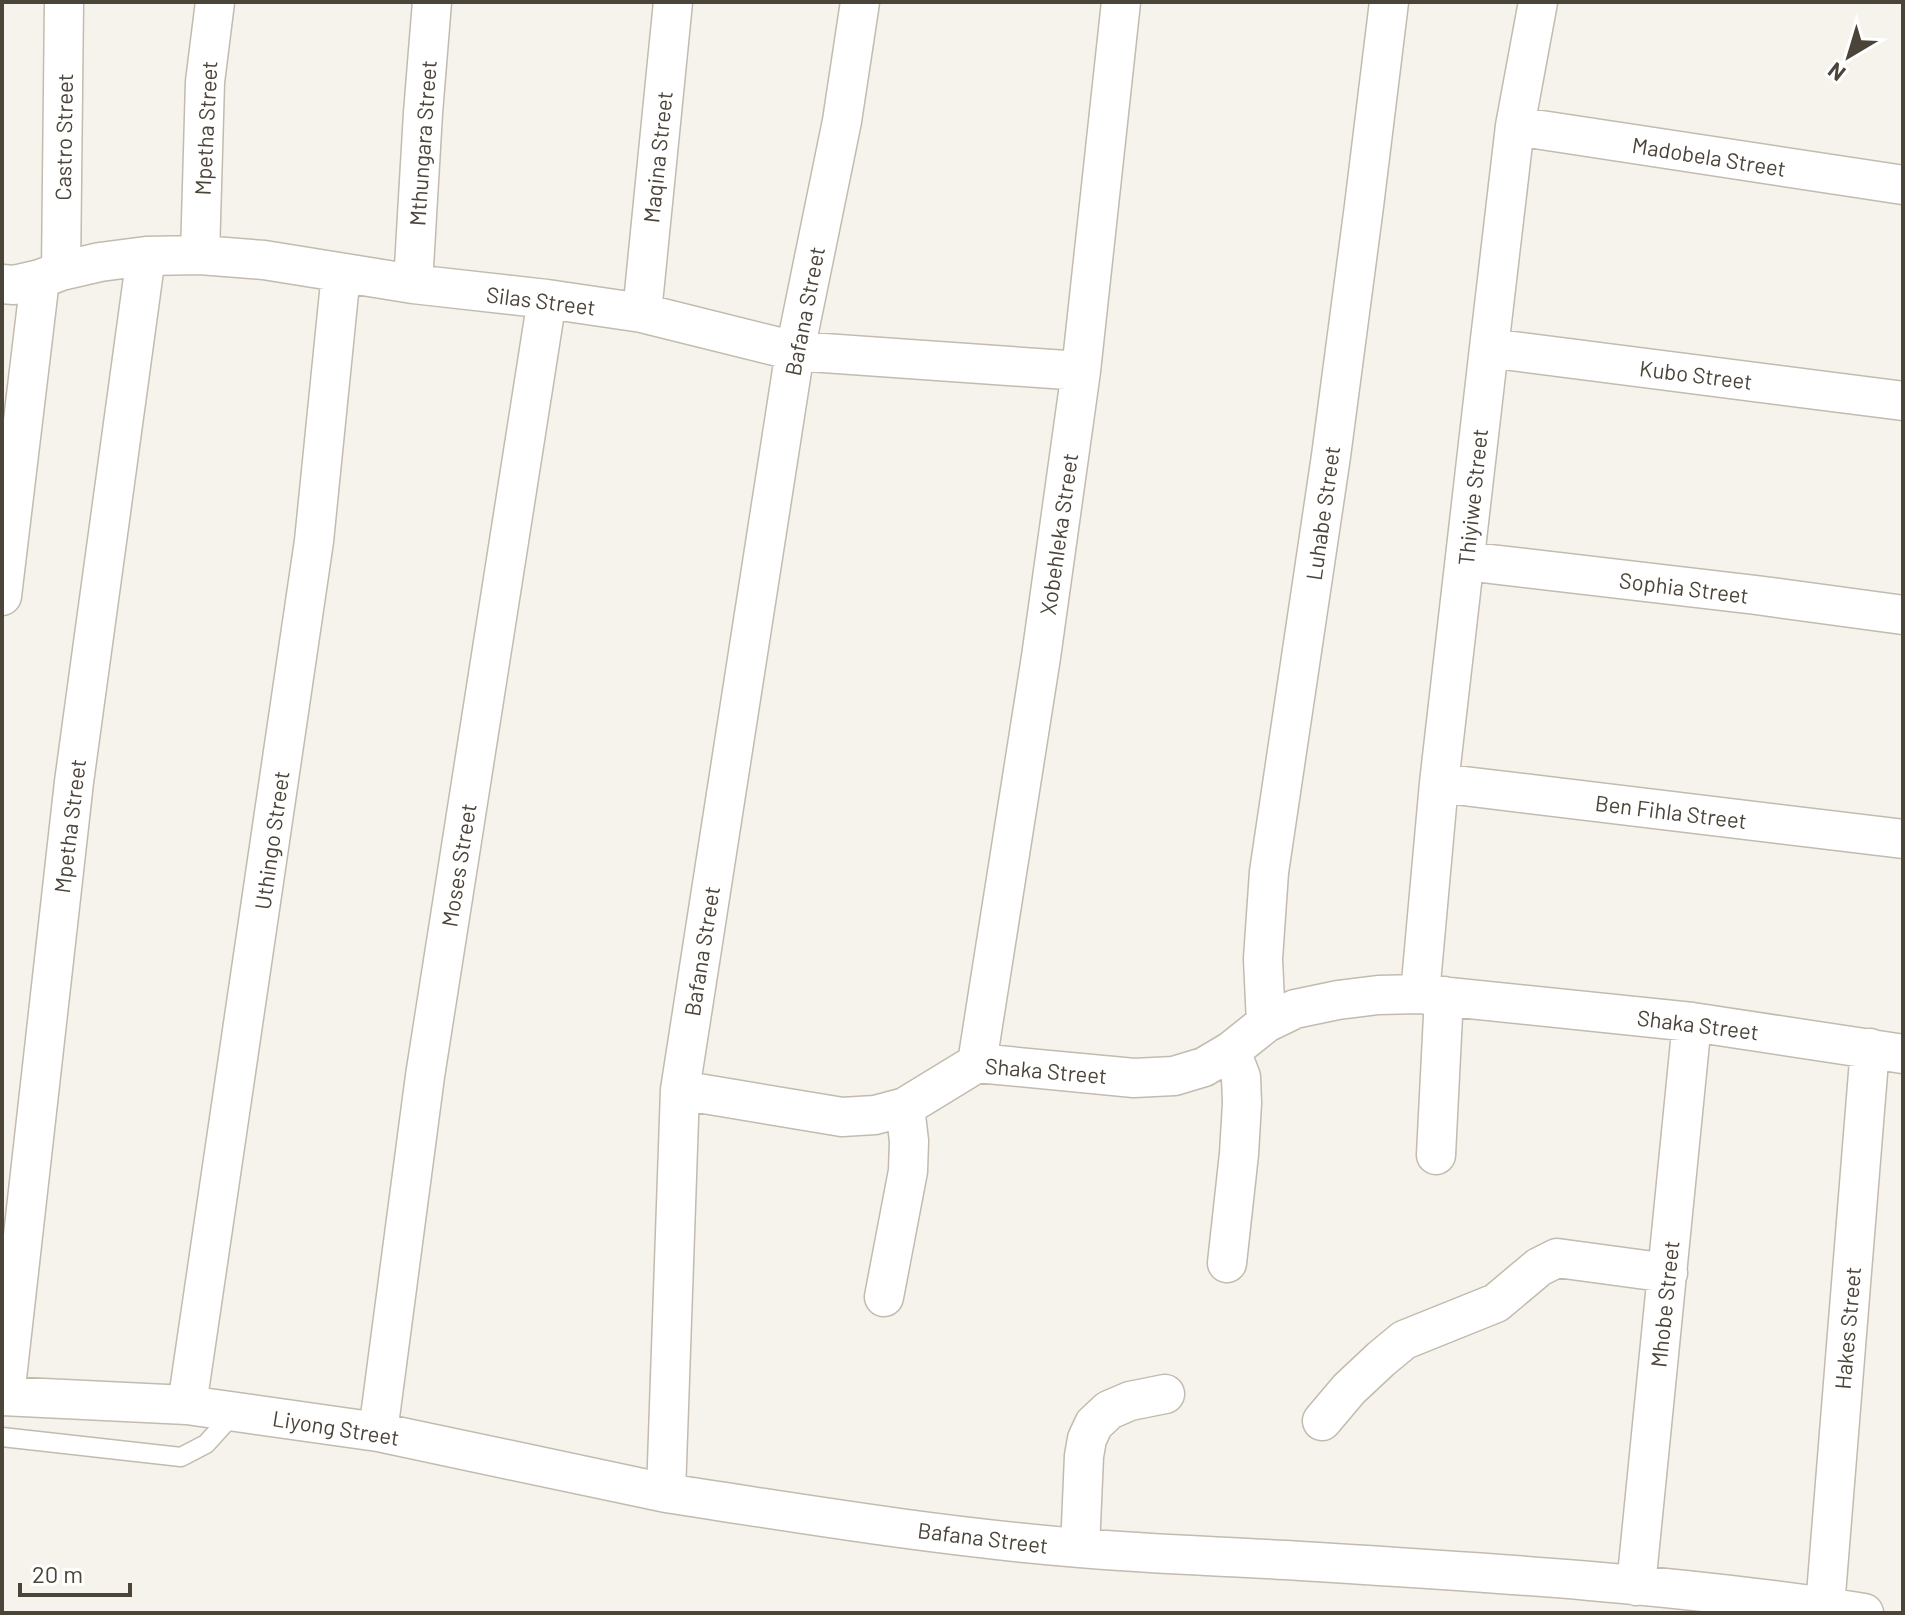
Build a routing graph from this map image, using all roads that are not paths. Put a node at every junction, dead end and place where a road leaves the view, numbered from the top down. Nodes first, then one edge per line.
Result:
1 (64, 2) edge
2 (215, 2) edge
3 (432, 2) edge
4 (673, 2) edge
5 (860, 2) edge
6 (1121, 2) edge
7 (1389, 2) edge
8 (1538, 2) edge
9 (1515, 126) junction
10 (1903, 185) edge
11 (200, 255) junction
12 (146, 256) junction
13 (341, 273) junction
14 (51, 275) junction
15 (2, 284) edge
16 (413, 284) junction
17 (547, 299) junction
18 (642, 313) junction
19 (1489, 348) junction
20 (795, 351) junction
21 (1081, 371) junction
22 (1903, 401) edge
23 (1465, 561) junction
24 (2, 596) edge
25 (1903, 615) edge
26 (1439, 783) junction
27 (1903, 839) edge
28 (1432, 995) junction
29 (1692, 1022) junction
30 (1266, 1023) junction
31 (1231, 1051) junction
32 (1886, 1051) edge
33 (977, 1063) junction
34 (680, 1090) junction
35 (905, 1107) junction
36 (1436, 1155) dead end
37 (1227, 1263) dead end
38 (1668, 1273) junction
39 (884, 1297) dead end
40 (1165, 1394) dead end
41 (4, 1396) edge
42 (187, 1405) junction
43 (236, 1411) junction
44 (1322, 1421) dead end
45 (378, 1432) junction
46 (2, 1437) edge
47 (666, 1493) junction
48 (1080, 1548) junction
49 (1636, 1586) junction
50 (1825, 1607) junction
51 (1864, 1613) edge

1 - 14 street, Castro Street
2 - 11 street, Mpetha Street
3 - 16 street, Mthungara Street
4 - 18 street, Maqina Street
5 - 20 street, Bafana Street
6 - 21 street, Xobehleka Street
7 - 30 street, Luhabe Street
8 - 9 street, Thiyiwe Street
9 - 10 street, Madobela Street
9 - 19 street, Thiyiwe Street
11 - 12 street, Silas Street
11 - 13 street, Silas Street
12 - 14 street, Silas Street
12 - 41 street, Mpetha Street
13 - 16 street, Silas Street
13 - 42 street, Uthingo Street
14 - 15 street, Silas Street
14 - 24 street, Castro Street
16 - 17 street, Silas Street
17 - 18 street, Silas Street
17 - 45 street, Moses Street
18 - 20 street, Silas Street
19 - 22 street, Kubo Street
19 - 23 street, Thiyiwe Street
20 - 21 street, Silas Street
20 - 34 street, Bafana Street
21 - 33 street, Xobehleka Street
23 - 25 street, Sophia Street
23 - 26 street, Thiyiwe Street
26 - 27 street, Ben Fihla Street
26 - 28 street, Thiyiwe Street
28 - 29 street, Shaka Street
28 - 30 street, Shaka Street
28 - 36 street
29 - 32 street, Shaka Street
29 - 38 street, Mhobe Street
30 - 31 street, Shaka Street
31 - 33 street, Shaka Street
31 - 37 street
32 - 50 street, Hakes Street
33 - 35 street, Shaka Street
34 - 35 street, Shaka Street
34 - 47 street, Bafana Street
35 - 39 street
38 - 44 street
38 - 49 street, Mhobe Street
40 - 48 street, Bafana Street
41 - 42 street, Liyong Street
42 - 43 street, Liyong Street
43 - 45 street, Liyong Street
43 - 46 lane
45 - 47 street, Liyong Street
47 - 48 street, Bafana Street
48 - 49 street, Bafana Street
49 - 50 street, Bafana Street
50 - 51 street, Bafana Street

